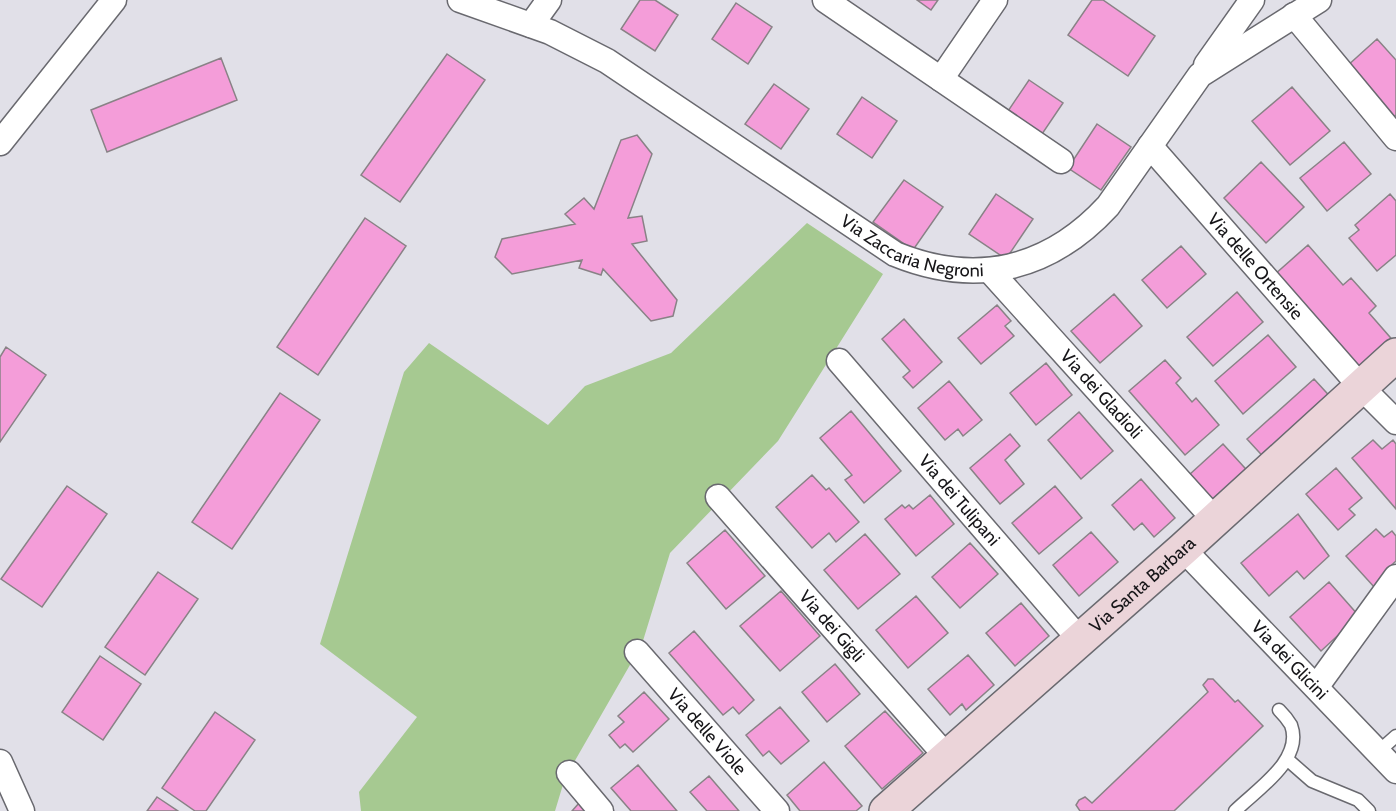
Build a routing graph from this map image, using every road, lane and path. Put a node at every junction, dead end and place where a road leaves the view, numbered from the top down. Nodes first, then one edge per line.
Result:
1 (114, 0) edge
2 (460, 0) edge
3 (549, 0) edge
4 (825, 0) edge
5 (995, 0) edge
6 (1252, 0) edge
7 (1318, 0) edge
8 (1294, 15) junction
9 (531, 25) junction
10 (1200, 75) junction
11 (941, 79) junction
12 (1396, 138) edge
13 (0, 143) edge
14 (1150, 146) junction
15 (1062, 161) dead end
16 (990, 271) junction
17 (1396, 355) edge
18 (839, 362) dead end
19 (1361, 387) junction
20 (1396, 422) edge
21 (717, 497) dead end
22 (1215, 519) junction
23 (1183, 549) junction
24 (1396, 577) edge
25 (1080, 640) junction
26 (637, 652) dead end
27 (1317, 686) junction
28 (1279, 710) dead end
29 (1396, 736) edge
30 (1378, 752) junction
31 (947, 757) junction
32 (1288, 760) junction
33 (0, 762) edge
34 (1396, 771) edge
35 (569, 773) dead end
36 (22, 811) edge
37 (601, 811) edge
38 (777, 811) edge
39 (886, 811) edge
40 (1235, 811) edge
41 (1369, 811) edge

1 - 13 street
2 - 9 street, Via Zaccaria Negroni
3 - 9 street
4 - 11 street
5 - 11 street
6 - 10 street
7 - 8 street, Via Zaccaria Negroni
8 - 10 street, Via Zaccaria Negroni
8 - 12 street
9 - 16 street, Via Zaccaria Negroni
10 - 14 street, Via Zaccaria Negroni
11 - 15 street
14 - 16 street, Via Zaccaria Negroni
14 - 19 street, Via delle Ortensie
16 - 22 street, Via dei Gladioli
17 - 19 street, Via Santa Barbara
18 - 25 street, Via dei Tulipani
19 - 20 street, Via delle Ortensie
19 - 22 street, Via Santa Barbara
21 - 31 street, Via dei Gigli
22 - 23 street, Via Santa Barbara
23 - 25 street, Via Santa Barbara
23 - 27 street, Via dei Glicini
24 - 27 street
25 - 31 street, Via Santa Barbara
26 - 38 street, Via delle Viole
27 - 30 street, Via dei Glicini
28 - 32 lane
29 - 30 lane
30 - 34 street, Via dei Glicini
31 - 39 street, Via Santa Barbara
32 - 40 lane
32 - 41 lane
33 - 36 street
35 - 37 street

